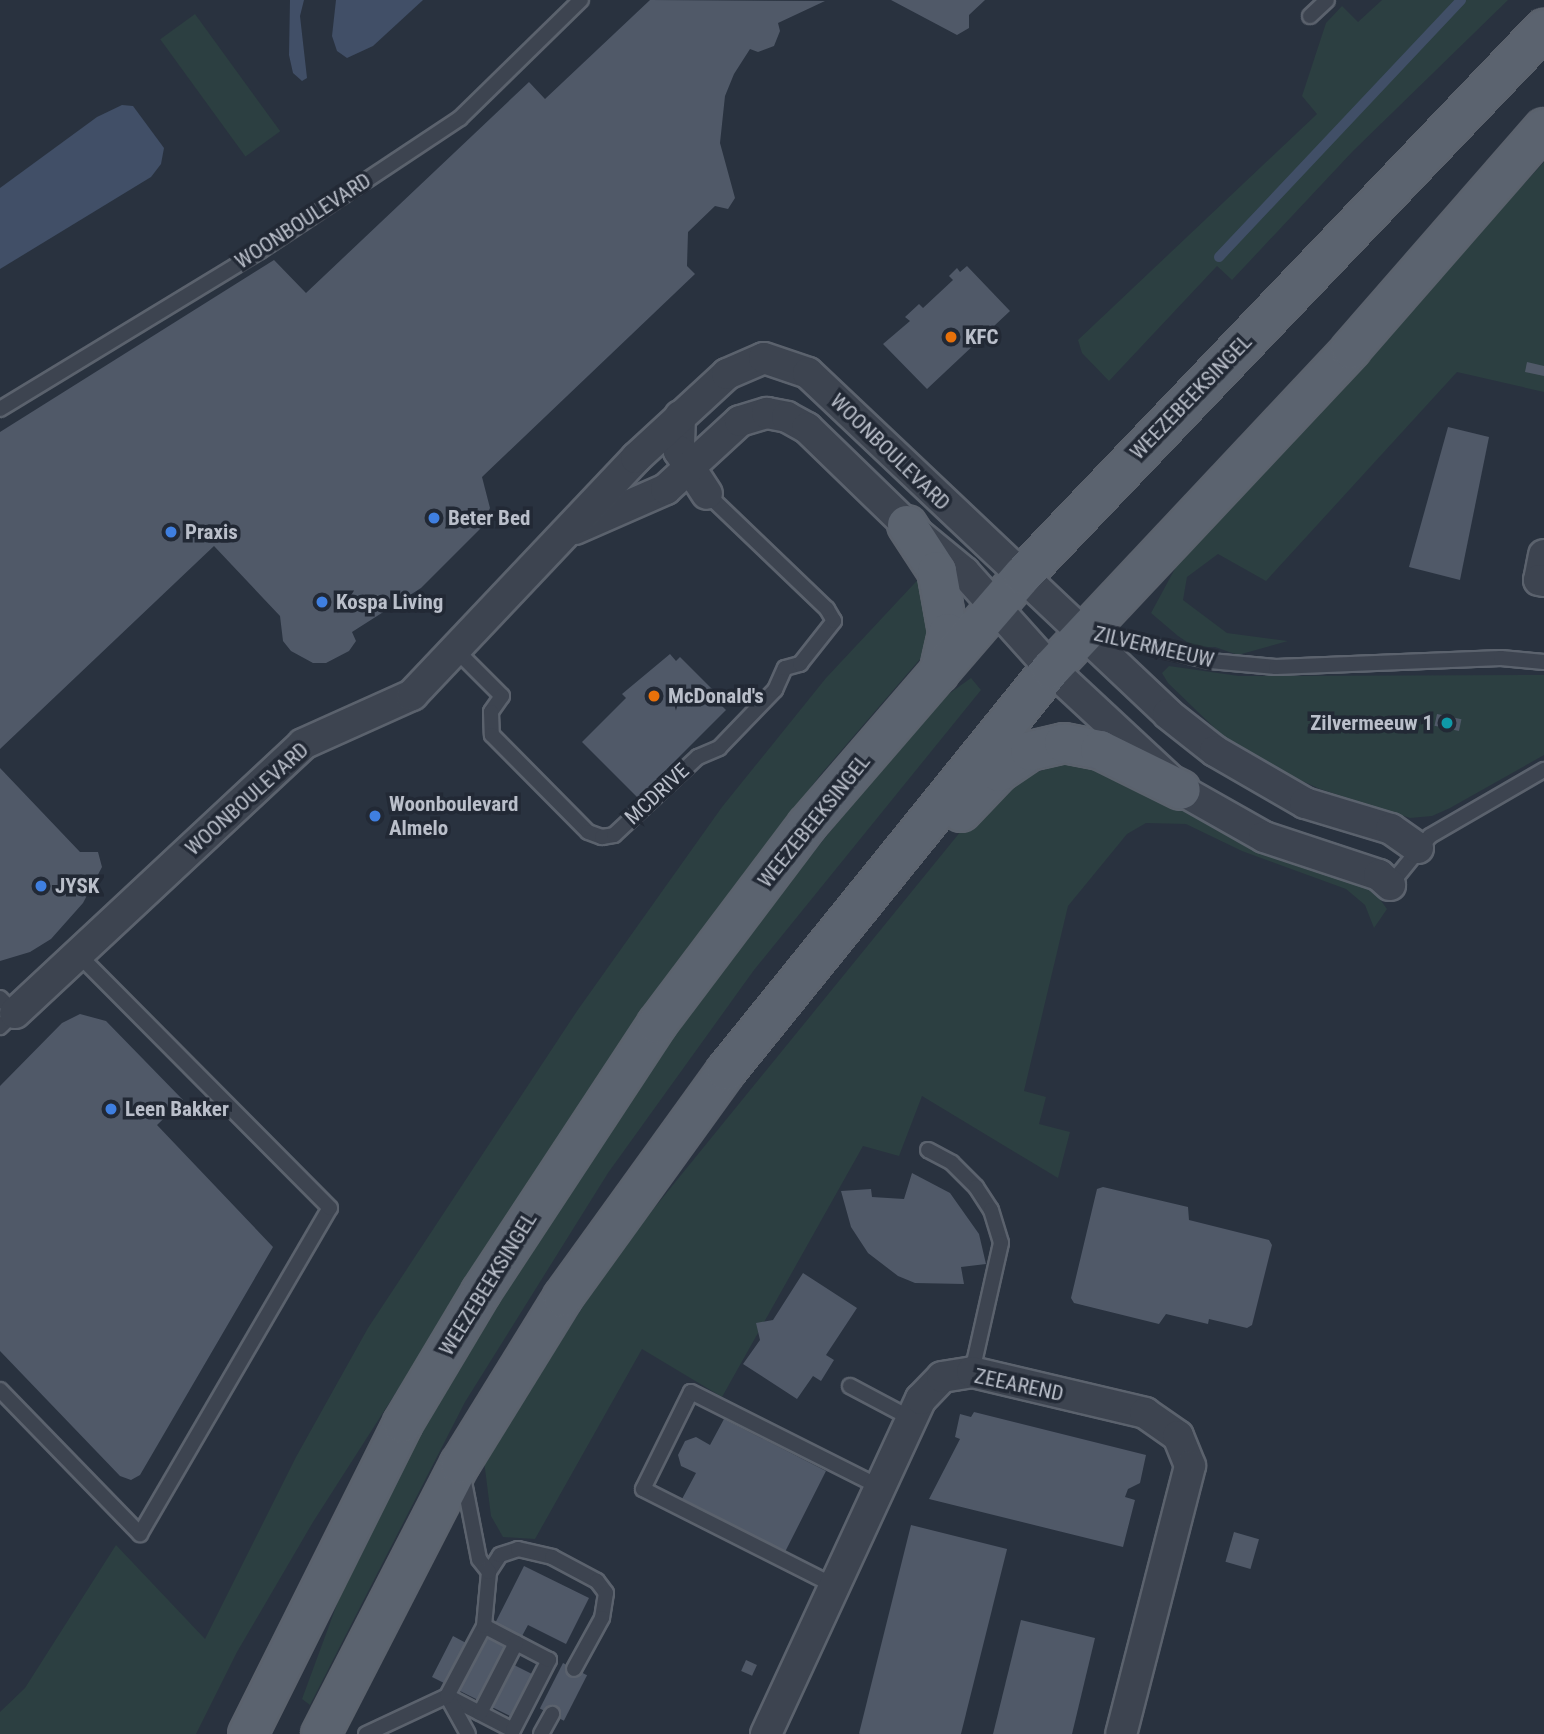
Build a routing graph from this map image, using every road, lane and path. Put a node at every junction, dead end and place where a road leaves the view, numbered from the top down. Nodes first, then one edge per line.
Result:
1 (581, 0) edge
2 (1327, 0) edge
3 (1310, 16) dead end
4 (1544, 29) edge
5 (1544, 128) edge
6 (0, 409) edge
7 (680, 416) junction
8 (688, 467) junction
9 (707, 494) joint
10 (906, 525) junction
11 (565, 533) junction
12 (1544, 555) edge
13 (1023, 575) junction
14 (1544, 581) edge
15 (995, 607) junction
16 (1084, 631) junction
17 (456, 650) junction
18 (1544, 662) edge
19 (1051, 669) junction
20 (939, 673) junction
21 (1544, 770) edge
22 (1181, 790) junction
23 (1418, 848) junction
24 (896, 857) junction
25 (1390, 885) joint
26 (78, 954) junction
27 (5, 1013) edge
28 (929, 1150) dead end
29 (972, 1372) junction
30 (850, 1386) dead end
31 (0, 1390) edge
32 (912, 1419) junction
33 (460, 1464) junction
34 (880, 1487) junction
35 (489, 1572) junction
36 (835, 1586) junction
37 (484, 1626) junction
38 (516, 1643) junction
39 (574, 1669) dead end
40 (447, 1696) junction
41 (480, 1713) junction
42 (552, 1714) dead end
43 (248, 1734) edge
44 (321, 1734) edge
45 (366, 1734) edge
46 (468, 1734) edge
47 (541, 1734) edge
48 (766, 1734) edge
49 (1121, 1734) edge

1 - 6 lane, WOONBOULEVARD
2 - 3 lane
4 - 13 main road, WEEZEBEEKSINGEL
5 - 16 main road
7 - 8 street
7 - 11 street, WOONBOULEVARD
7 - 13 street, WOONBOULEVARD
8 - 9 street
8 - 10 street, WOONBOULEVARD
8 - 11 street, WOONBOULEVARD
9 - 17 lane, MCDRIVE
10 - 15 street, WOONBOULEVARD
10 - 20 main road
11 - 17 street, WOONBOULEVARD
12 - 14 street
13 - 15 main road, WEEZEBEEKSINGEL
13 - 16 street, WOONBOULEVARD
15 - 19 street, WOONBOULEVARD
15 - 20 main road, WEEZEBEEKSINGEL
16 - 18 lane, ZILVERMEEUW
16 - 19 main road
16 - 23 street, ZILVERMEEUW
17 - 26 street, WOONBOULEVARD
19 - 22 street
19 - 24 main road
20 - 43 main road, WEEZEBEEKSINGEL
21 - 23 lane
22 - 24 main road
22 - 25 street
23 - 25 lane
24 - 33 main road
26 - 27 street, WOONBOULEVARD
26 - 31 lane
28 - 29 lane
29 - 32 street, ZEEAREND
29 - 49 street, ZEEAREND
30 - 32 lane
32 - 34 street, ZEEAREND
33 - 35 lane
33 - 44 main road
34 - 36 street, ZEEAREND
34 - 36 lane
35 - 37 lane
35 - 39 lane
36 - 48 street, ZEEAREND
37 - 38 lane
37 - 40 lane
38 - 41 lane
38 - 41 lane
40 - 41 lane
40 - 45 lane
40 - 46 lane
42 - 47 lane

